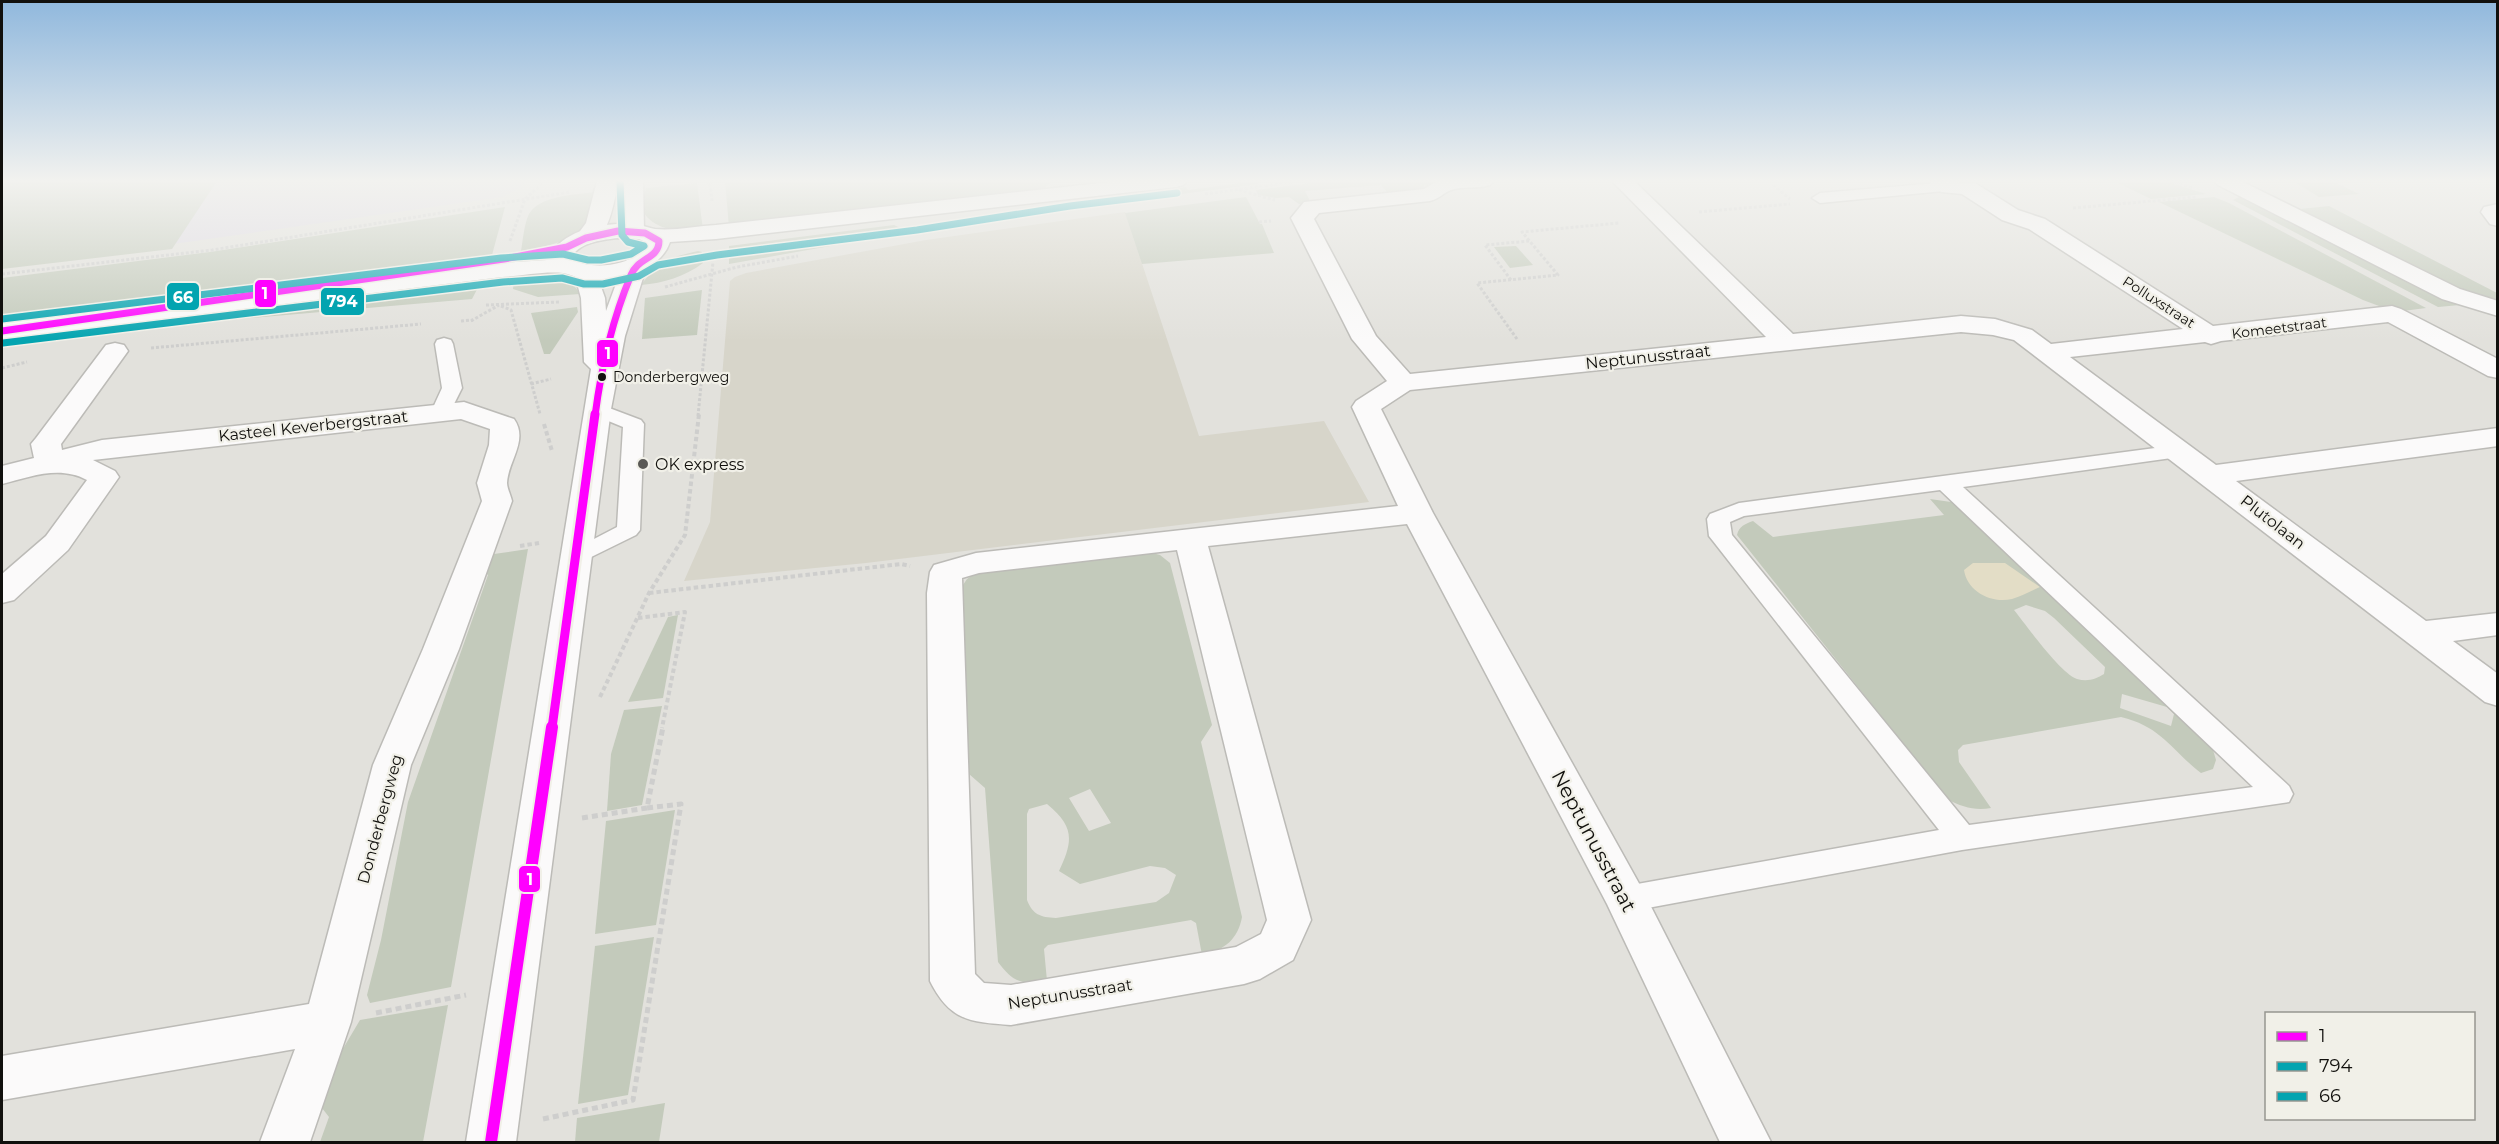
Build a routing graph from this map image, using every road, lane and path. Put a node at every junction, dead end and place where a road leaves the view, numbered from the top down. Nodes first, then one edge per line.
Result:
1 (308, 234) edge
2 (513, 234) edge
3 (590, 234) edge
4 (600, 234) edge
5 (606, 234) edge
6 (642, 234) edge
7 (784, 234) edge
8 (1311, 234) edge
9 (1525, 234) edge
10 (1677, 234) edge
11 (2053, 234) edge
12 (2334, 234) edge
13 (1530, 241) junction
14 (644, 246) junction
15 (576, 256) junction
16 (504, 259) junction
17 (2, 274) edge
18 (1511, 280) junction
19 (500, 305) dead end
20 (2498, 309) edge
21 (511, 310) dead end
22 (473, 320) junction
23 (452, 321) dead end
24 (431, 323) dead end
25 (10, 330) edge
26 (2211, 336) junction
27 (1788, 343) junction
28 (444, 344) joint
29 (115, 351) joint
30 (2047, 352) junction
31 (29, 362) dead end
32 (2, 368) edge
33 (1538, 369) junction
34 (2498, 370) edge
35 (551, 379) dead end
36 (1403, 383) junction
37 (531, 384) junction
38 (597, 400) junction
39 (537, 404) dead end
40 (453, 411) junction
41 (2498, 437) edge
42 (163, 442) junction
43 (2178, 451) junction
44 (50, 463) junction
45 (2, 475) edge
46 (2212, 476) junction
47 (104, 477) junction
48 (1946, 483) junction
49 (1417, 513) junction
50 (1190, 538) junction
51 (578, 547) junction
52 (478, 553) junction
53 (946, 572) junction
54 (2, 592) edge
55 (650, 593) dead end
56 (638, 618) dead end
57 (2498, 624) edge
58 (2418, 634) junction
59 (2498, 693) edge
60 (647, 808) junction
61 (538, 825) junction
62 (1962, 838) junction
63 (1626, 899) junction
64 (514, 986) junction
65 (328, 1022) junction
66 (2, 1078) edge
67 (492, 1136) edge
68 (285, 1143) edge
69 (1746, 1143) edge

1 - 17 path
2 - 16 path
3 - 15 street
4 - 15 street
5 - 14 street
6 - 14 street
7 - 14 street
8 - 36 street
9 - 13 path
10 - 27 street
11 - 26 street, Polluxstraat
12 - 20 street
13 - 18 path
13 - 18 path
14 - 15 street
14 - 38 street
15 - 16 street
15 - 25 street
15 - 38 street
16 - 25 street
18 - 33 path
19 - 22 path
21 - 37 path
22 - 23 path
22 - 28 path
24 - 29 path
26 - 30 street, Komeetstraat
26 - 34 street, Komeetstraat
27 - 30 street, Neptunusstraat
27 - 33 street, Neptunusstraat
28 - 40 lane
29 - 44 street
30 - 43 street, Plutolaan
31 - 32 path
33 - 36 street, Neptunusstraat
35 - 37 path
36 - 49 street, Neptunusstraat
37 - 39 path
38 - 51 street
38 - 51 lane
40 - 42 street, Kasteel Keverbergstraat
40 - 52 street, Donderbergweg
41 - 46 street
42 - 44 street, Kasteel Keverbergstraat
42 - 47 street, Kasteel Keverbergstraat
43 - 46 street, Plutolaan
43 - 48 lane
44 - 45 street, Kasteel Keverbergstraat
44 - 47 street, Kasteel Keverbergstraat
46 - 58 street, Plutolaan
47 - 54 street, Kasteel Keverbergstraat
48 - 62 lane
48 - 62 lane
49 - 50 street
49 - 63 street, Neptunusstraat
50 - 53 street
50 - 53 street, Neptunusstraat
51 - 52 path
51 - 61 street
52 - 65 street, Donderbergweg
53 - 55 path
56 - 60 path
57 - 58 street
58 - 59 street, Plutolaan
60 - 61 path
60 - 67 path
61 - 64 street
62 - 63 lane
63 - 69 street, Neptunusstraat
64 - 65 path
64 - 67 street
65 - 66 street
65 - 68 street, Donderbergweg

